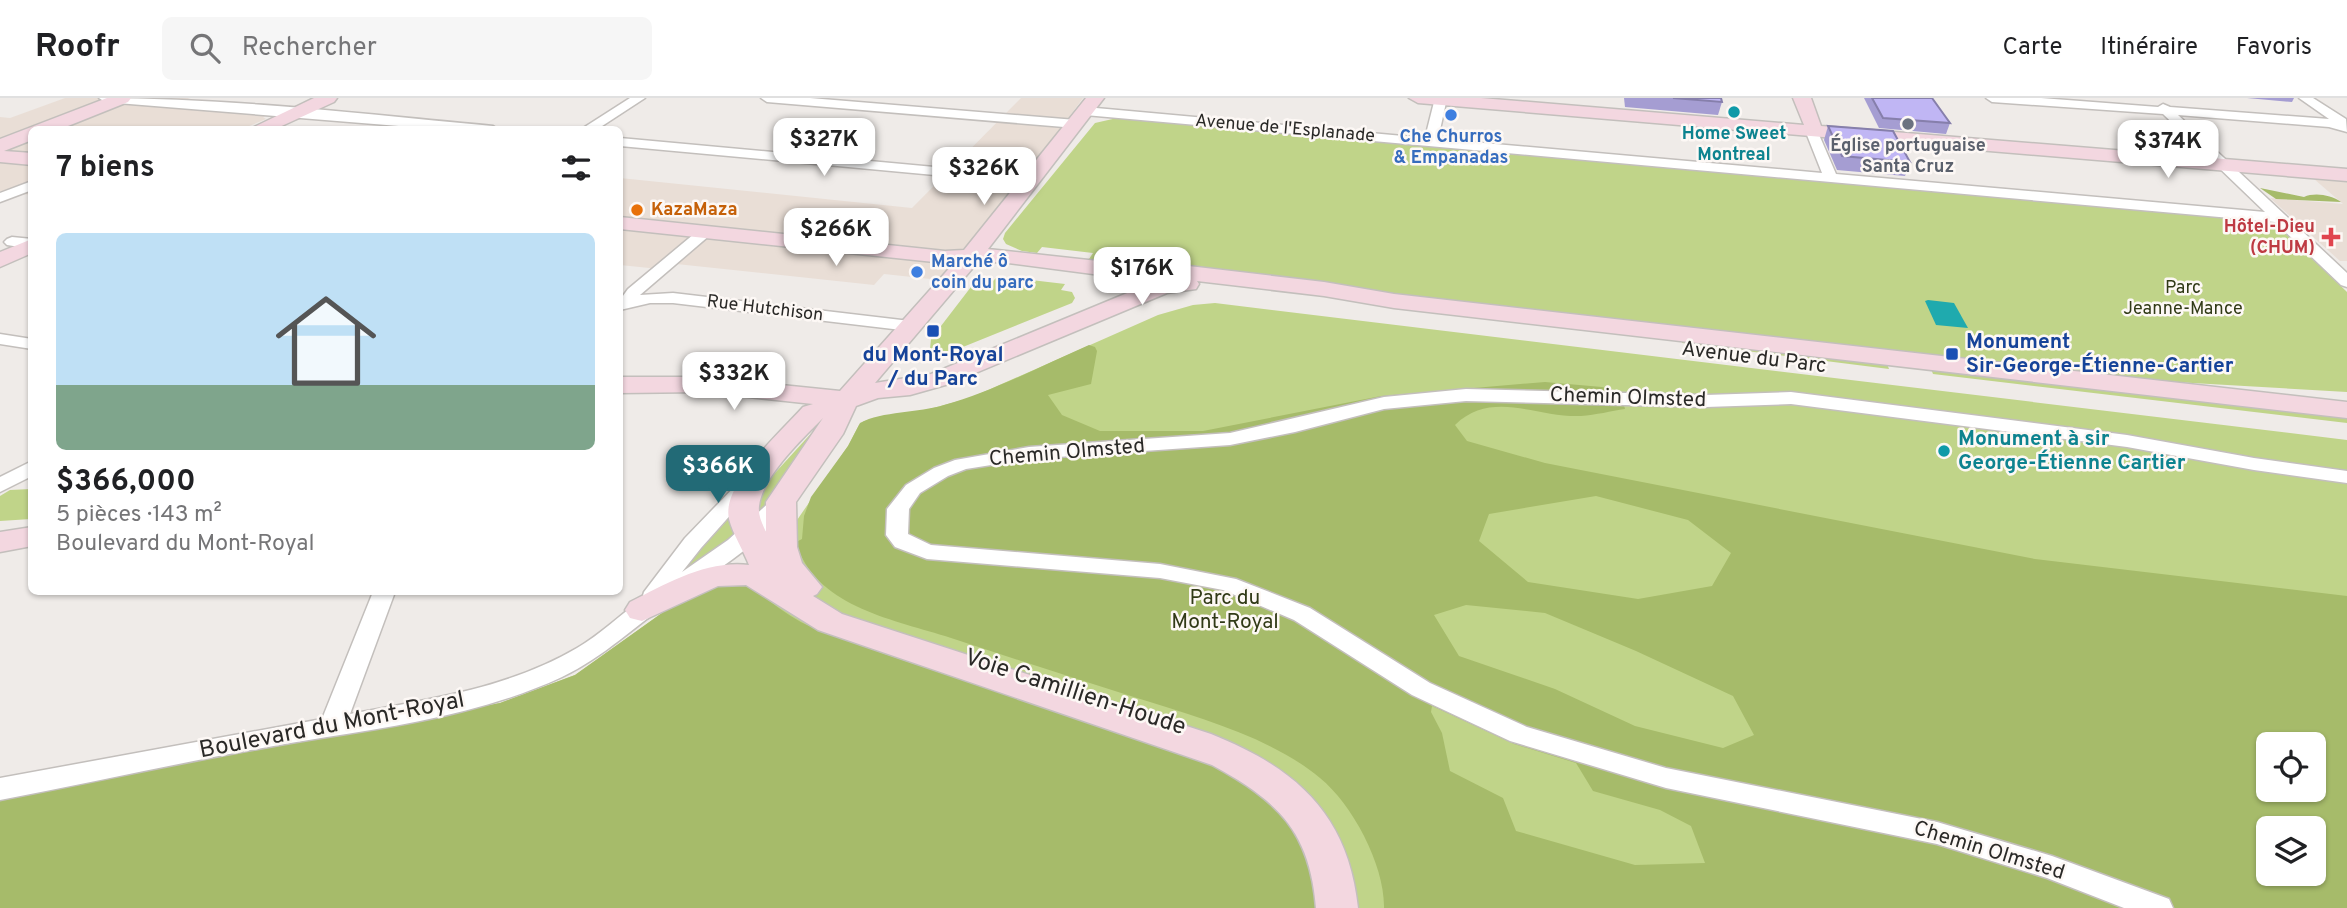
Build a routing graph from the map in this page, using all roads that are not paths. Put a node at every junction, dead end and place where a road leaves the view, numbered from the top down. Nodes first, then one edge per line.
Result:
1 (115, 98) edge
2 (328, 98) edge
3 (345, 98) edge
4 (639, 98) edge
5 (767, 98) edge
6 (1418, 98) edge
7 (1802, 98) edge
8 (1992, 98) edge
9 (2152, 98) edge
10 (2305, 98) edge
11 (1441, 99) edge
12 (1086, 111) edge
13 (2165, 111) junction
14 (302, 114) junction
15 (2343, 124) edge
16 (50, 126) edge
17 (268, 126) edge
18 (282, 126) edge
19 (445, 126) edge
20 (593, 126) edge
21 (1811, 130) junction
22 (28, 135) edge
23 (623, 142) edge
24 (1430, 143) junction
25 (0, 146) edge
26 (0, 156) edge
27 (28, 159) edge
28 (2222, 164) junction
29 (2347, 175) edge
30 (1831, 178) junction
31 (1032, 180) junction
32 (28, 187) edge
33 (0, 198) edge
34 (2279, 219) junction
35 (623, 223) edge
36 (705, 232) junction
37 (970, 258) junction
38 (2347, 282) edge
39 (1162, 287) junction
40 (1216, 294) junction
41 (1394, 301) junction
42 (623, 304) edge
43 (910, 326) junction
44 (0, 340) edge
45 (28, 344) edge
46 (623, 385) edge
47 (846, 400) junction
48 (2347, 410) edge
49 (2347, 429) edge
50 (757, 475) junction
51 (2347, 477) edge
52 (781, 502) junction
53 (752, 533) junction
54 (775, 586) junction
55 (383, 595) edge
56 (642, 610) junction
57 (332, 726) junction
58 (0, 789) edge
59 (1337, 908) edge
60 (1356, 908) edge
61 (2158, 908) edge

1 - 14 street
1 - 16 main road
2 - 14 main road
3 - 14 main road
4 - 20 street
5 - 12 street, Avenue de l'Esplanade
6 - 11 main road
7 - 21 main road
8 - 13 street
9 - 13 street
10 - 15 street
11 - 21 main road
11 - 24 street
12 - 24 street, Avenue de l'Esplanade
12 - 31 main road
13 - 15 street
13 - 28 street
14 - 17 main road
14 - 18 main road
14 - 19 street
21 - 28 main road
21 - 30 street
22 - 25 main road
23 - 31 street
24 - 30 street, Avenue de l'Esplanade
26 - 27 main road
28 - 29 main road
28 - 34 street
30 - 34 street, Avenue de l'Esplanade
31 - 37 main road
32 - 33 street
34 - 38 street
35 - 36 main road, Avenue du Parc
36 - 37 main road, Avenue du Parc
36 - 42 street
37 - 39 main road, Avenue du Parc
37 - 41 main road, Avenue du Parc
37 - 43 main road
39 - 40 main road, Avenue du Parc
39 - 41 main road, Avenue du Parc
39 - 47 main road
40 - 47 main road
40 - 49 main road, Avenue du Parc
41 - 48 main road, Avenue du Parc
42 - 43 street, Rue Hutchison
43 - 47 main road
44 - 45 street
46 - 47 main road
47 - 50 main road, Boulevard du Mont-Royal
47 - 52 main road, Boulevard du Mont-Royal
50 - 53 main road, Boulevard du Mont-Royal
50 - 56 street, Boulevard du Mont-Royal
51 - 61 street, Chemin Olmsted
52 - 53 street, Boulevard du Mont-Royal
52 - 60 main road, Voie Camillien-Houde
53 - 54 main road
53 - 56 street, Boulevard du Mont-Royal
54 - 56 main road, Voie Camillien-Houde
54 - 59 main road, Voie Camillien-Houde
55 - 57 street
56 - 57 street, Boulevard du Mont-Royal
57 - 58 street, Boulevard du Mont-Royal

